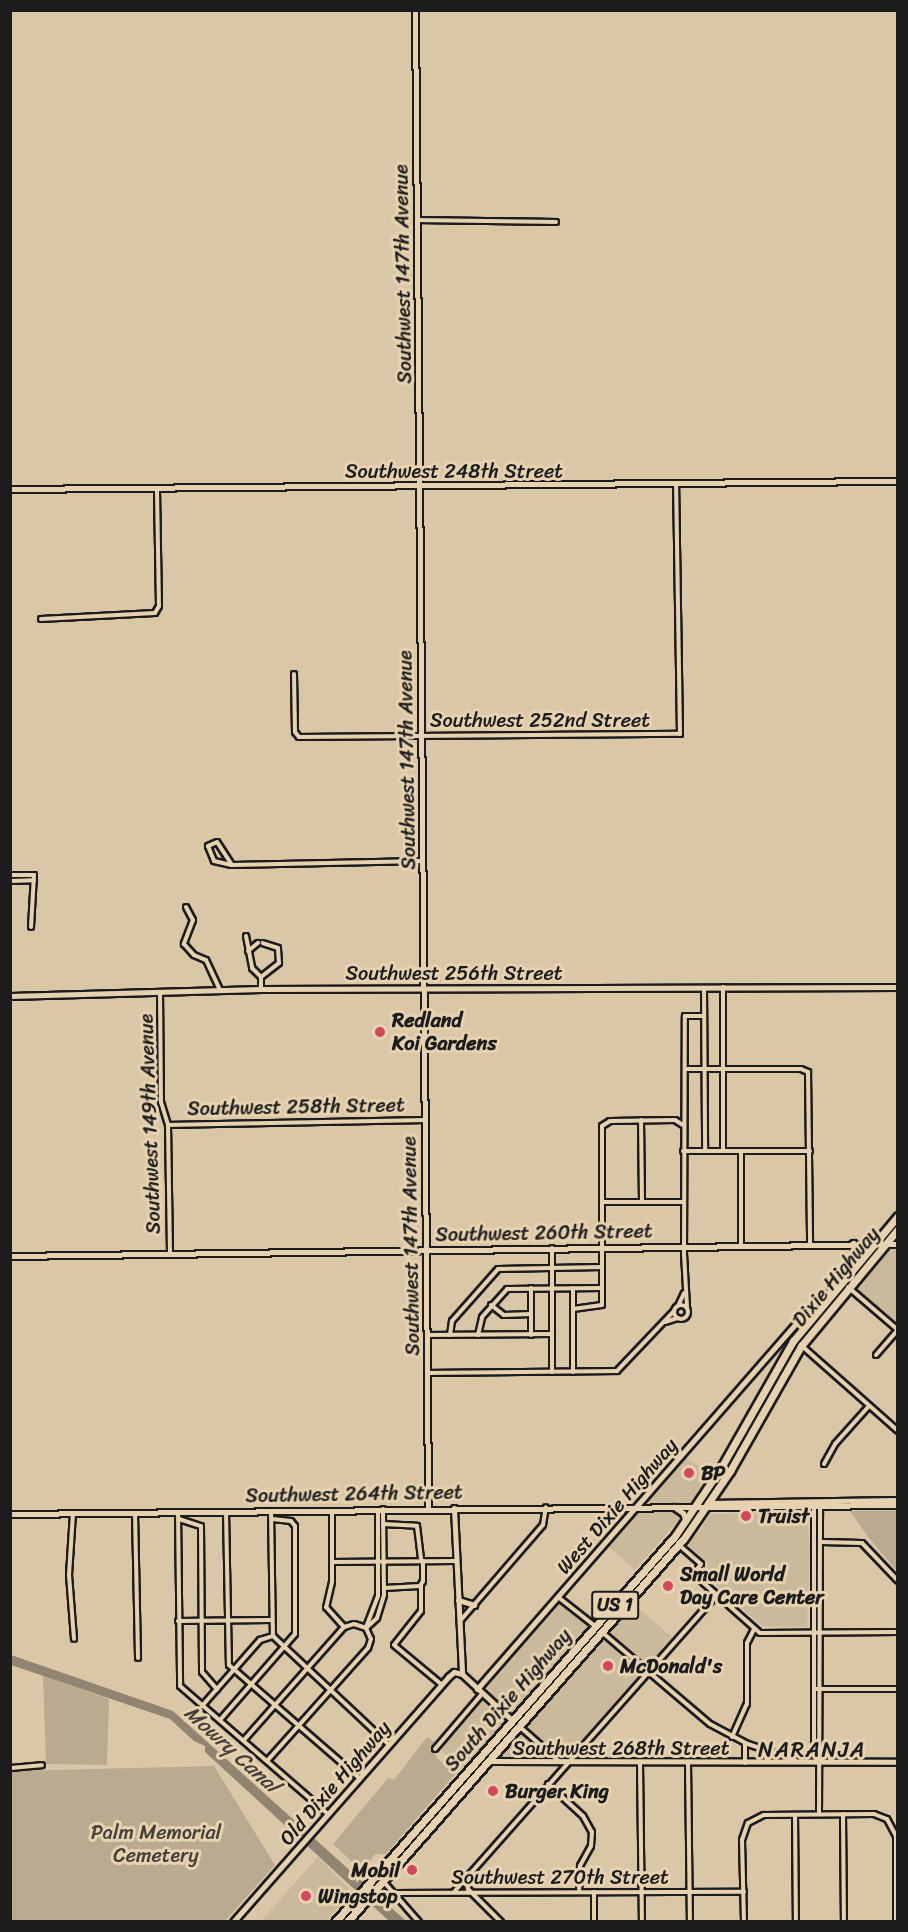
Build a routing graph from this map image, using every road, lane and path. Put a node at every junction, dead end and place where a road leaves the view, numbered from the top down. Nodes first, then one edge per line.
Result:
1 (415, 10) edge
2 (417, 220) junction
3 (556, 222) dead end
4 (897, 480) edge
5 (676, 484) junction
6 (420, 486) junction
7 (157, 488) junction
8 (10, 489) edge
9 (41, 619) dead end
10 (294, 674) dead end
11 (422, 735) junction
12 (423, 861) junction
13 (231, 865) junction
14 (10, 875) edge
15 (34, 880) junction
16 (10, 881) edge
17 (186, 907) dead end
18 (31, 927) dead end
19 (246, 936) dead end
20 (248, 951) junction
21 (261, 977) junction
22 (723, 987) junction
23 (897, 987) edge
24 (424, 988) junction
25 (704, 988) junction
26 (261, 989) junction
27 (220, 990) junction
28 (160, 992) junction
29 (10, 996) edge
30 (704, 1016) junction
31 (685, 1068) junction
32 (704, 1068) junction
33 (723, 1068) junction
34 (425, 1120) junction
35 (641, 1120) junction
36 (168, 1125) junction
37 (683, 1125) junction
38 (683, 1151) junction
39 (705, 1151) junction
40 (723, 1151) junction
41 (741, 1151) junction
42 (810, 1151) junction
43 (602, 1202) junction
44 (642, 1202) junction
45 (683, 1202) junction
46 (897, 1216) edge
47 (897, 1229) edge
48 (853, 1244) junction
49 (872, 1244) junction
50 (884, 1244) junction
51 (897, 1244) edge
52 (810, 1245) junction
53 (684, 1246) junction
54 (741, 1246) junction
55 (552, 1247) junction
56 (602, 1247) junction
57 (426, 1250) junction
58 (170, 1254) junction
59 (10, 1256) edge
60 (860, 1257) junction
61 (602, 1267) junction
62 (552, 1268) junction
63 (836, 1285) junction
64 (847, 1286) junction
65 (531, 1288) junction
66 (552, 1288) junction
67 (573, 1288) junction
68 (602, 1288) junction
69 (684, 1293) junction
70 (491, 1305) junction
71 (677, 1306) junction
72 (687, 1307) junction
73 (573, 1309) junction
74 (674, 1311) junction
75 (531, 1314) junction
76 (677, 1318) junction
77 (665, 1322) junction
78 (897, 1330) edge
79 (552, 1334) junction
80 (427, 1335) junction
81 (450, 1335) junction
82 (478, 1335) junction
83 (531, 1335) junction
84 (793, 1341) junction
85 (780, 1342) junction
86 (801, 1346) junction
87 (876, 1355) dead end
88 (552, 1372) junction
89 (573, 1372) junction
90 (427, 1373) junction
91 (869, 1406) junction
92 (897, 1431) edge
93 (824, 1464) dead end
94 (897, 1500) edge
95 (817, 1504) junction
96 (709, 1505) junction
97 (897, 1505) edge
98 (638, 1506) junction
99 (672, 1506) junction
100 (697, 1506) junction
101 (546, 1507) junction
102 (454, 1508) junction
103 (332, 1509) junction
104 (381, 1509) junction
105 (428, 1509) junction
106 (271, 1510) junction
107 (226, 1511) junction
108 (135, 1512) junction
109 (178, 1512) junction
110 (73, 1513) junction
111 (10, 1514) edge
112 (271, 1518) junction
113 (179, 1519) junction
114 (686, 1522) junction
115 (383, 1524) junction
116 (821, 1542) junction
117 (679, 1545) junction
118 (422, 1561) junction
119 (456, 1561) junction
120 (332, 1562) junction
121 (378, 1562) junction
122 (384, 1562) junction
123 (897, 1581) edge
124 (421, 1585) junction
125 (633, 1585) junction
126 (384, 1588) junction
127 (717, 1595) junction
128 (558, 1597) junction
129 (458, 1600) junction
130 (474, 1605) junction
131 (271, 1620) junction
132 (178, 1621) junction
133 (202, 1621) junction
134 (227, 1621) junction
135 (459, 1622) junction
136 (344, 1627) junction
137 (595, 1627) junction
138 (366, 1628) junction
139 (754, 1629) junction
140 (897, 1632) edge
141 (603, 1633) junction
142 (813, 1633) junction
143 (819, 1633) junction
144 (273, 1636) junction
145 (74, 1640) dead end
146 (284, 1648) junction
147 (138, 1658) dead end
148 (306, 1670) junction
149 (570, 1670) junction
150 (233, 1671) junction
151 (649, 1673) junction
152 (462, 1674) junction
153 (441, 1684) junction
154 (251, 1686) junction
155 (217, 1689) junction
156 (814, 1689) junction
157 (819, 1689) junction
158 (897, 1689) edge
159 (479, 1691) junction
160 (329, 1692) junction
161 (202, 1706) junction
162 (275, 1706) junction
163 (220, 1720) junction
164 (513, 1721) junction
165 (298, 1726) junction
166 (520, 1727) junction
167 (732, 1737) junction
168 (244, 1740) junction
169 (745, 1743) junction
170 (388, 1744) junction
171 (435, 1749) dead end
172 (268, 1761) junction
173 (489, 1761) junction
174 (803, 1762) junction
175 (818, 1762) junction
176 (897, 1762) edge
177 (561, 1763) junction
178 (568, 1763) junction
179 (640, 1763) junction
180 (688, 1763) junction
181 (745, 1763) junction
182 (42, 1765) dead end
183 (472, 1766) junction
184 (10, 1768) edge
185 (359, 1778) junction
186 (548, 1784) junction
187 (448, 1808) junction
188 (328, 1814) junction
189 (819, 1814) junction
190 (843, 1814) junction
191 (795, 1815) junction
192 (413, 1833) junction
193 (393, 1869) junction
194 (466, 1878) junction
195 (383, 1881) junction
196 (896, 1890) edge
197 (454, 1892) junction
198 (472, 1892) junction
199 (579, 1892) junction
200 (594, 1892) junction
201 (642, 1892) junction
202 (690, 1892) junction
203 (744, 1892) junction
204 (393, 1893) junction
205 (356, 1897) junction
206 (233, 1922) edge
207 (335, 1922) edge
208 (341, 1922) edge
209 (347, 1922) edge
210 (419, 1922) edge
211 (501, 1922) edge
212 (594, 1922) edge
213 (642, 1922) edge
214 (690, 1922) edge
215 (744, 1922) edge
216 (796, 1922) edge
217 (844, 1922) edge
218 (896, 1922) edge

1 - 2 street, Southwest 147th Avenue
2 - 3 street
2 - 6 street, Southwest 147th Avenue
4 - 5 street, Southwest 248th Street
5 - 6 street, Southwest 248th Street
5 - 11 street, Southwest 252nd Street
6 - 7 street, Southwest 248th Street
6 - 11 street, Southwest 147th Avenue
7 - 8 street, Southwest 248th Street
7 - 9 street
10 - 11 street, Southwest 252nd Street
11 - 12 street, Southwest 147th Avenue
12 - 13 street
12 - 24 street, Southwest 147th Avenue
13 - 13 street
14 - 15 street
15 - 16 street
15 - 18 street
17 - 27 street
19 - 20 street
20 - 21 street
20 - 21 street
21 - 26 street
22 - 23 street, Southwest 256th Street
22 - 25 street, Southwest 256th Street
22 - 33 street
24 - 25 street, Southwest 256th Street
24 - 26 street, Southwest 256th Street
24 - 34 street, Southwest 147th Avenue
25 - 30 street
26 - 27 street, Southwest 256th Street
27 - 28 street, Southwest 256th Street
28 - 29 street, Southwest 256th Street
28 - 36 street, Southwest 149th Avenue
30 - 31 street
30 - 32 street
31 - 32 street
31 - 37 street
32 - 33 street
32 - 39 street
33 - 40 street
33 - 42 street
34 - 36 street, Southwest 258th Street
34 - 57 street, Southwest 147th Avenue
35 - 37 street
35 - 43 street
35 - 44 street
36 - 58 street, Southwest 149th Avenue
37 - 38 street
38 - 39 street
38 - 45 street
39 - 40 street
40 - 41 street
41 - 42 street
41 - 54 street
42 - 52 street
43 - 44 street
43 - 56 street
44 - 45 street
45 - 53 street
46 - 49 highway, Dixie Highway / US 1
47 - 50 highway, Dixie Highway / US 1
48 - 49 street, Southwest 260th Street
48 - 52 street, Southwest 260th Street
48 - 60 highway
49 - 50 street, Southwest 260th Street
49 - 60 highway, Dixie Highway / US 1
50 - 51 street, Southwest 260th Street
50 - 64 highway, Dixie Highway / US 1
52 - 54 street, Southwest 260th Street
53 - 54 street, Southwest 260th Street
53 - 56 street, Southwest 260th Street
53 - 69 street
55 - 56 street, Southwest 260th Street
55 - 57 street, Southwest 260th Street
55 - 62 street
56 - 61 street
57 - 58 street, Southwest 260th Street
57 - 80 street, Southwest 147th Avenue
58 - 59 street, Southwest 260th Street
60 - 63 highway, Dixie Highway / US 1
61 - 62 street
61 - 68 street
62 - 66 street
62 - 81 street
63 - 84 highway, South Dixie Highway / US 1
63 - 85 street, West Dixie Highway
64 - 78 street
64 - 86 highway, Dixie Highway / US 1
65 - 66 street
65 - 70 street
65 - 75 street
66 - 67 street
66 - 79 street
67 - 68 street
67 - 73 street
68 - 73 street
69 - 71 street
69 - 72 street
70 - 75 street
70 - 82 street
71 - 72 street
71 - 74 street
72 - 76 street
73 - 89 street
74 - 76 street
74 - 77 street
75 - 83 street
76 - 77 street
77 - 89 street
78 - 87 street
79 - 83 street
79 - 88 street
80 - 81 street
80 - 90 street, Southwest 147th Avenue
81 - 82 street
82 - 83 street
84 - 85 street
84 - 86 highway
84 - 100 highway, South Dixie Highway / US 1
85 - 98 street, West Dixie Highway
86 - 91 street
86 - 96 highway, South Dixie Highway / US 1
88 - 89 street
88 - 90 street
90 - 105 street, Southwest 147th Avenue
91 - 92 street
91 - 93 street
94 - 95 street, Southwest 264th Street
95 - 96 street, Southwest 264th Street
95 - 97 street, Southwest 264th Street
95 - 116 street
95 - 142 street
96 - 100 street, Southwest 264th Street
96 - 117 highway, South Dixie Highway / US 1
98 - 99 street, Southwest 264th Street
98 - 101 street, Southwest 264th Street
98 - 128 street, West Dixie Highway
99 - 100 street, Southwest 264th Street
99 - 114 street
100 - 114 highway, South Dixie Highway / US 1
101 - 102 street, Southwest 264th Street
101 - 130 street
102 - 105 street, Southwest 264th Street
102 - 119 street
103 - 104 street, Southwest 264th Street
103 - 106 street, Southwest 264th Street
103 - 120 street
104 - 105 street, Southwest 264th Street
104 - 115 street
104 - 121 street
106 - 107 street, Southwest 264th Street
106 - 112 street
107 - 109 street, Southwest 264th Street
107 - 134 street
108 - 109 street, Southwest 264th Street
108 - 110 street, Southwest 264th Street
108 - 147 street
109 - 113 street
110 - 111 street, Southwest 264th Street
110 - 145 street
112 - 131 street
112 - 146 street
113 - 132 street
113 - 133 street
114 - 125 highway, South Dixie Highway / US 1
115 - 118 street
115 - 122 street
116 - 123 street
116 - 143 street
117 - 127 street
117 - 141 highway, South Dixie Highway / US 1
118 - 119 street
118 - 122 street
118 - 124 street
119 - 129 street
120 - 121 street
120 - 136 street
121 - 122 street
121 - 138 street
122 - 126 street
124 - 126 street
124 - 153 street
125 - 137 highway, South Dixie Highway / US 1
125 - 141 highway
126 - 138 street
127 - 139 street
127 - 151 street
128 - 137 street
128 - 159 street, West Dixie Highway
129 - 130 street
129 - 135 street
130 - 135 street
131 - 134 street
131 - 144 street
132 - 133 street
132 - 161 street
133 - 134 street
133 - 155 street
134 - 150 street
135 - 152 street
136 - 138 street
136 - 148 street
137 - 149 highway
137 - 164 highway, South Dixie Highway / US 1
138 - 160 street
139 - 142 street
139 - 167 street
140 - 143 street
141 - 149 highway, South Dixie Highway / US 1
141 - 151 street
142 - 143 street
142 - 156 street
143 - 157 street
144 - 146 street
144 - 150 street
146 - 148 street
146 - 154 street
148 - 160 street
148 - 162 street
149 - 166 highway, South Dixie Highway / US 1
150 - 154 street
150 - 155 street
151 - 167 street
151 - 178 street
152 - 153 street, Old Dixie Highway
152 - 159 street
153 - 170 street, Old Dixie Highway
154 - 162 street
154 - 163 street
155 - 161 street
156 - 157 street
156 - 175 street
157 - 158 street
157 - 175 street
159 - 164 street
159 - 171 street
160 - 165 street
160 - 170 street
161 - 163 street
162 - 165 street
162 - 168 street
163 - 168 street
164 - 173 highway
164 - 183 highway, South Dixie Highway / US 1
165 - 172 street
165 - 185 street
166 - 173 highway, South Dixie Highway / US 1
166 - 177 street
167 - 169 street
168 - 172 street
169 - 174 street
169 - 181 street
170 - 185 street, Old Dixie Highway
172 - 188 street
173 - 177 street, Southwest 268th Street
173 - 183 highway
173 - 187 highway, South Dixie Highway / US 1
174 - 175 street, Southwest 268th Street
174 - 181 street, Southwest 268th Street
175 - 176 street, Southwest 268th Street
175 - 189 street
177 - 178 street, Southwest 268th Street
178 - 179 street, Southwest 268th Street
178 - 186 street
179 - 180 street, Southwest 268th Street
179 - 201 street
180 - 181 street, Southwest 268th Street
180 - 202 street
182 - 184 street
183 - 187 highway
183 - 192 highway, South Dixie Highway / US 1
185 - 188 street, Old Dixie Highway
186 - 194 street
186 - 199 street
187 - 193 highway, South Dixie Highway / US 1
188 - 206 street, Old Dixie Highway
189 - 190 street
189 - 191 street
190 - 196 street
190 - 217 street
191 - 203 street
191 - 216 street
192 - 193 highway
192 - 205 highway, South Dixie Highway / US 1
193 - 195 highway, South Dixie Highway / US 1
194 - 197 street
194 - 198 street
195 - 204 street
195 - 209 highway, South Dixie Highway / US 1
196 - 218 street
197 - 198 street, Southwest 270th Street
197 - 204 street, Southwest 270th Street
198 - 199 street, Southwest 270th Street
198 - 211 street
199 - 200 street, Southwest 270th Street
200 - 201 street, Southwest 270th Street
200 - 212 street
201 - 202 street, Southwest 270th Street
201 - 213 street
202 - 203 street, Southwest 270th Street
202 - 214 street
203 - 215 street
204 - 210 street
205 - 207 highway, US 1
205 - 208 highway

